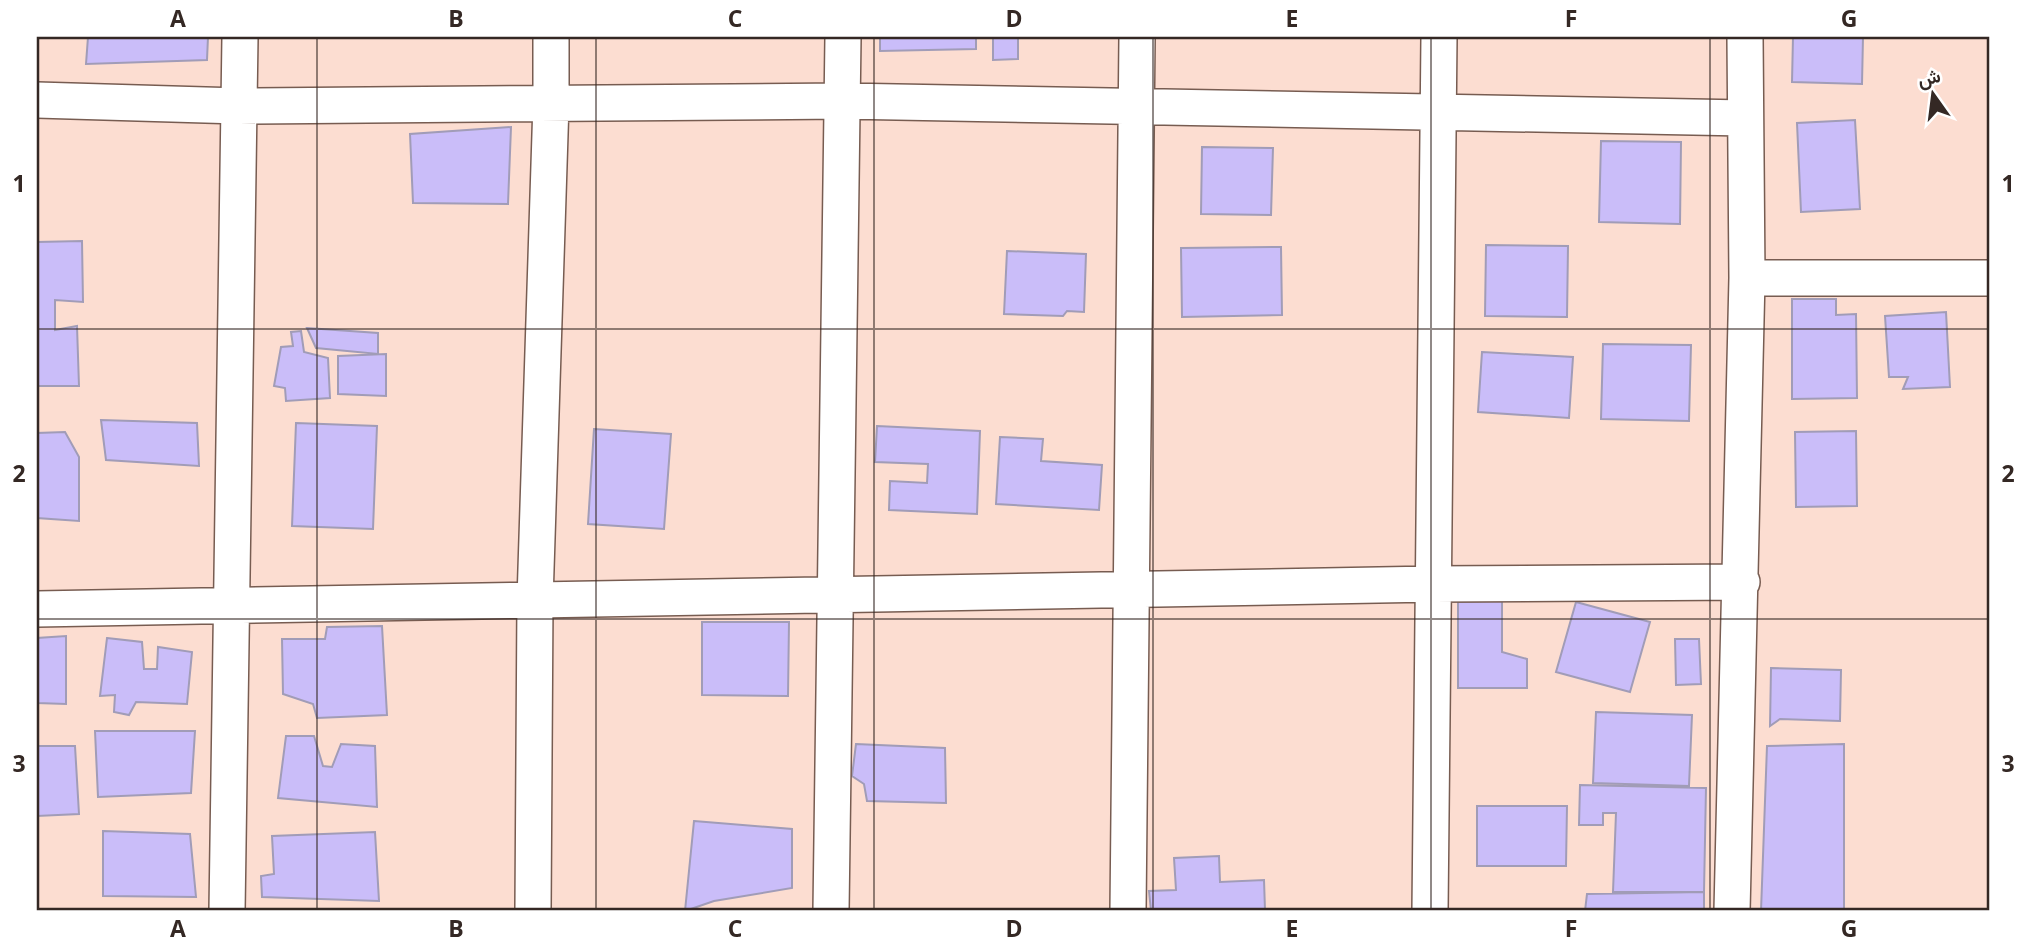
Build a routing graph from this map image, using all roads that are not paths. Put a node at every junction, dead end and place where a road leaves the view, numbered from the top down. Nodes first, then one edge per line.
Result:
1 (240, 37) edge
2 (551, 37) edge
3 (843, 37) edge
4 (1136, 37) edge
5 (1439, 37) edge
6 (1745, 37) edge
7 (37, 100) edge
8 (843, 101) junction
9 (551, 103) junction
10 (239, 106) junction
11 (1136, 108) junction
12 (1438, 112) junction
13 (1745, 118) junction
14 (1747, 278) junction
15 (1990, 278) edge
16 (1742, 582) junction
17 (1433, 584) junction
18 (1131, 590) junction
19 (835, 595) junction
20 (535, 600) junction
21 (230, 606) junction
22 (37, 609) edge
23 (227, 911) edge
24 (533, 911) edge
25 (831, 911) edge
26 (1128, 911) edge
27 (1430, 911) edge
28 (1732, 911) edge

1 - 10 street
2 - 9 street
3 - 8 street
4 - 11 street
5 - 12 street
6 - 13 street
7 - 10 street
8 - 9 street
8 - 11 street
8 - 19 street
9 - 10 street
9 - 20 street
10 - 21 street
11 - 12 street
11 - 18 street
12 - 13 street
12 - 17 street
13 - 14 street
14 - 15 street
14 - 16 street
16 - 17 street
16 - 28 street
17 - 18 street
17 - 27 street
18 - 19 street
18 - 26 street
19 - 20 street
19 - 25 street
20 - 21 street
20 - 24 street
21 - 22 street
21 - 23 street

